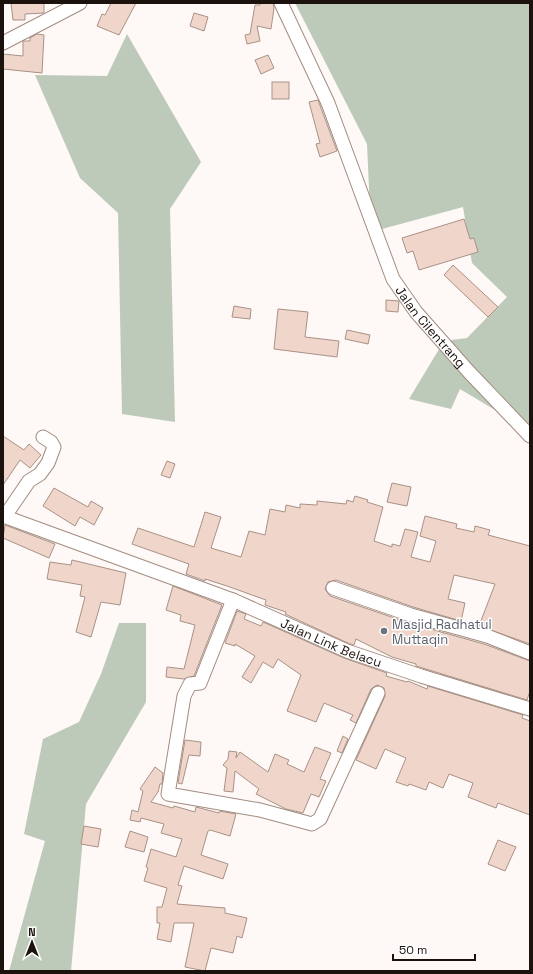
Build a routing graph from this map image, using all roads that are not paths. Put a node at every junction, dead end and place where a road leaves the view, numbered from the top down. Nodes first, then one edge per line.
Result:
1 (80, 3) edge
2 (281, 3) edge
3 (3, 43) edge
4 (530, 436) edge
5 (43, 437) dead end
6 (4, 516) edge
7 (332, 588) dead end
8 (233, 600) junction
9 (530, 653) edge
10 (378, 693) dead end
11 (530, 709) edge

1 - 3 street
2 - 4 street, Jalan Cilentrang
5 - 6 street
6 - 8 street, Jalan Link Belacu
7 - 9 street
8 - 10 street
8 - 11 street, Jalan Link Belacu

